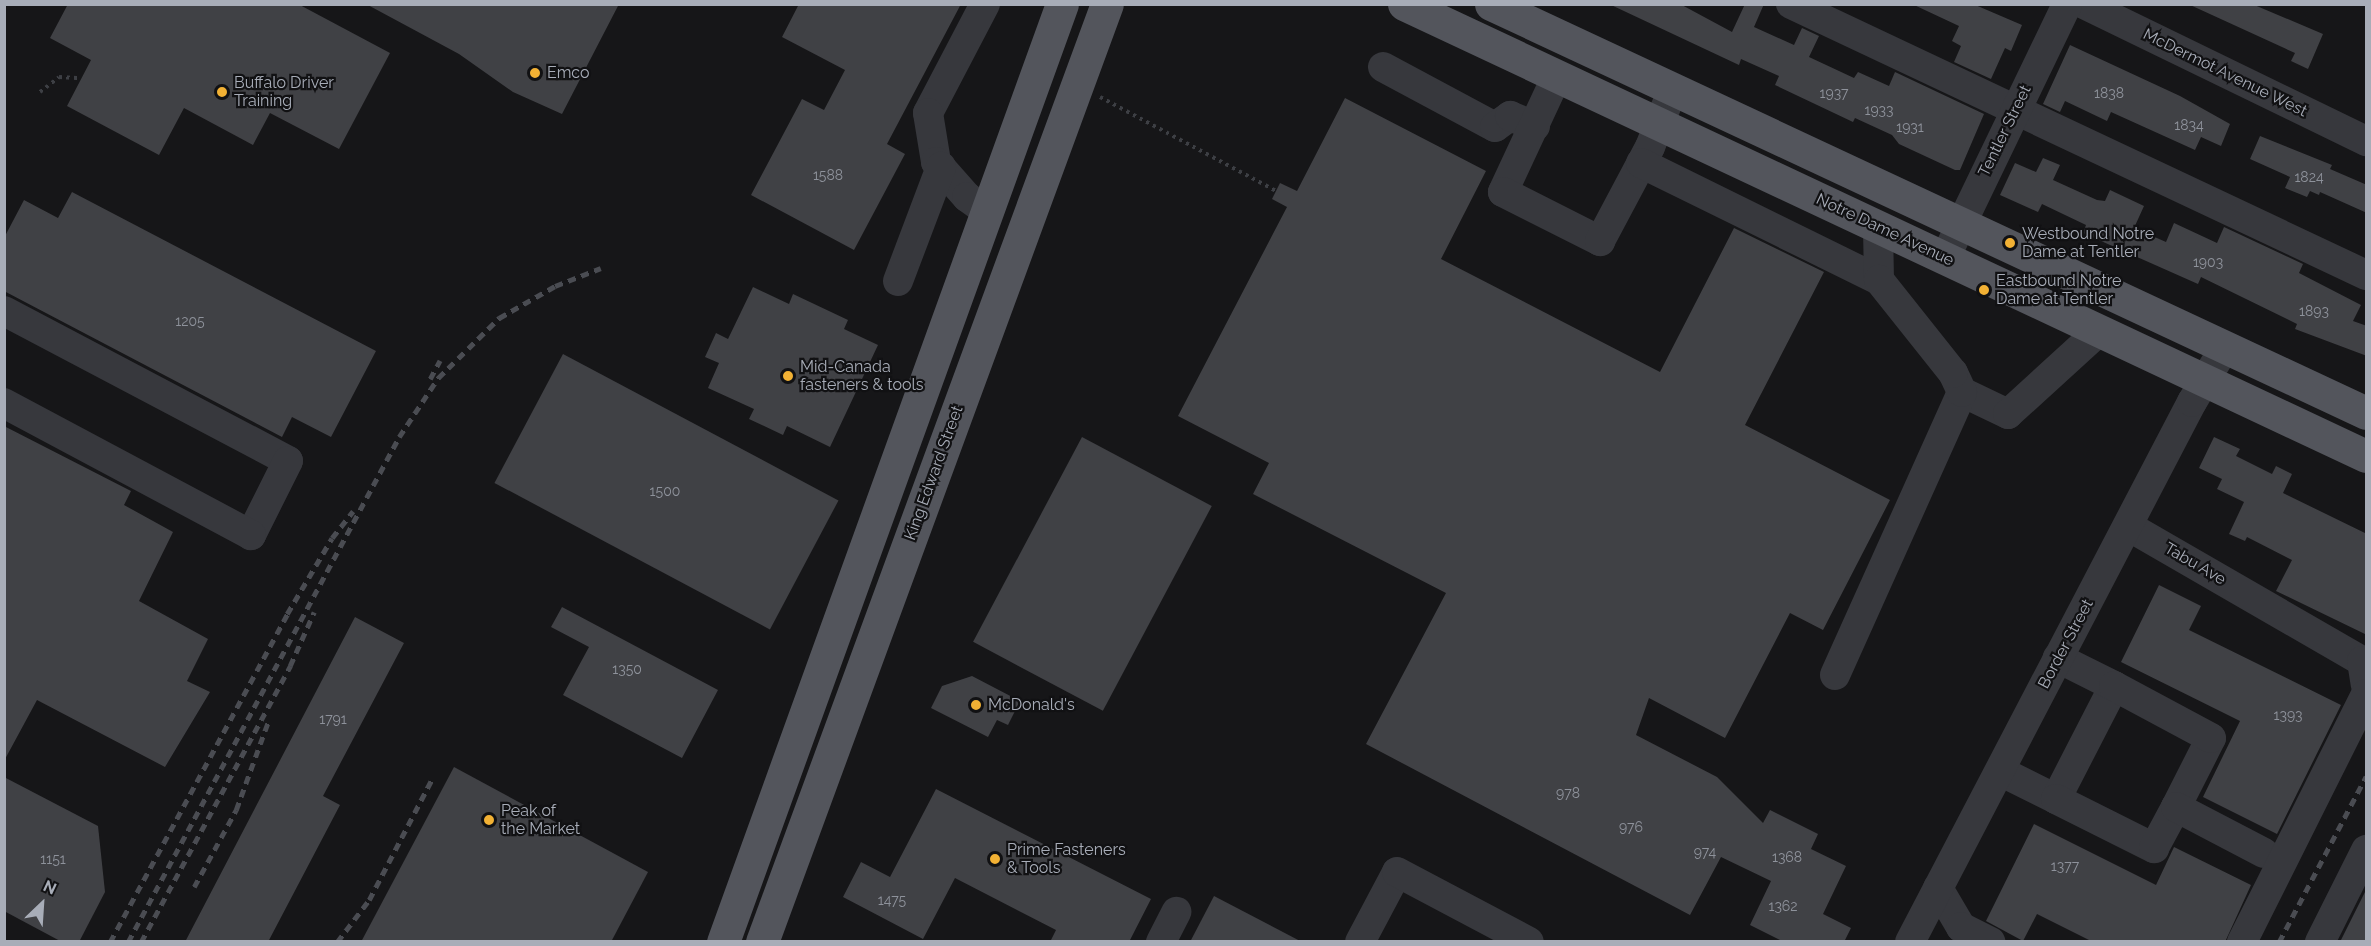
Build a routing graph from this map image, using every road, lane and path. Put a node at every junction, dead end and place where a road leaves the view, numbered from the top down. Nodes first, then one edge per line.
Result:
1 (985, 4) edge
2 (1062, 4) edge
3 (1107, 4) edge
4 (1404, 4) edge
5 (1491, 4) edge
6 (1791, 4) edge
7 (2067, 4) edge
8 (2084, 4) edge
9 (1383, 67) dead end
10 (1557, 76) junction
11 (81, 78) dead end
12 (1673, 89) junction
13 (40, 92) dead end
14 (1097, 96) dead end
15 (2015, 110) junction
16 (1658, 123) junction
17 (1534, 126) junction
18 (2367, 141) edge
19 (1641, 163) junction
20 (941, 167) junction
21 (1276, 191) dead end
22 (986, 211) junction
23 (1961, 223) junction
24 (1878, 226) junction
25 (1945, 258) junction
26 (2367, 275) edge
27 (898, 280) dead end
28 (1880, 280) junction
29 (4, 311) edge
30 (2099, 331) junction
31 (2225, 347) junction
32 (2204, 381) junction
33 (1962, 392) junction
34 (4, 403) edge
35 (2367, 413) edge
36 (2367, 456) edge
37 (2128, 526) junction
38 (2058, 658) junction
39 (1835, 675) dead end
40 (2367, 685) edge
41 (2114, 686) junction
42 (812, 692) junction
43 (2367, 694) edge
44 (849, 706) junction
45 (2000, 771) junction
46 (2056, 799) junction
47 (2176, 807) junction
48 (2367, 850) edge
49 (2264, 853) dead end
50 (1938, 888) junction
51 (1176, 912) dead end
52 (735, 938) edge
53 (762, 942) edge
54 (1161, 942) edge
55 (1360, 942) edge
56 (1529, 942) edge
57 (1911, 942) edge
58 (1990, 942) edge
59 (2242, 942) edge
60 (2320, 942) edge

1 - 20 street
2 - 22 main road
3 - 44 main road, King Edward Street
4 - 10 main road, Notre Dame Avenue
5 - 12 main road
6 - 15 street
7 - 15 street, Tentler Street
8 - 18 street, McDermot Avenue West
9 - 17 street
10 - 16 main road, Notre Dame Avenue
10 - 17 street
11 - 13 path
12 - 16 street
12 - 23 main road
14 - 21 path
15 - 23 street, Tentler Street
15 - 26 street
16 - 19 street
16 - 24 main road, Notre Dame Avenue
17 - 19 street
19 - 28 street
20 - 22 street
20 - 27 street
22 - 42 main road
23 - 25 street, Tentler Street
23 - 31 main road
24 - 25 main road, Notre Dame Avenue
24 - 28 street
25 - 30 main road, Notre Dame Avenue
28 - 33 street
29 - 34 street
30 - 32 main road, Notre Dame Avenue
30 - 33 street
31 - 32 street, Border Street
31 - 35 main road
32 - 36 main road, Notre Dame Avenue
32 - 37 street, Border Street
33 - 39 street
37 - 38 street, Border Street
37 - 40 street, Tabu Ave
38 - 41 street
38 - 45 street, Border Street
41 - 46 street
41 - 47 street
42 - 44 main road
42 - 52 main road
43 - 59 street
44 - 53 main road, King Edward Street
45 - 46 street
45 - 50 street, Border Street
46 - 47 street
47 - 49 street
48 - 60 street
50 - 57 street, Border Street
50 - 58 street
51 - 54 street
55 - 56 street

